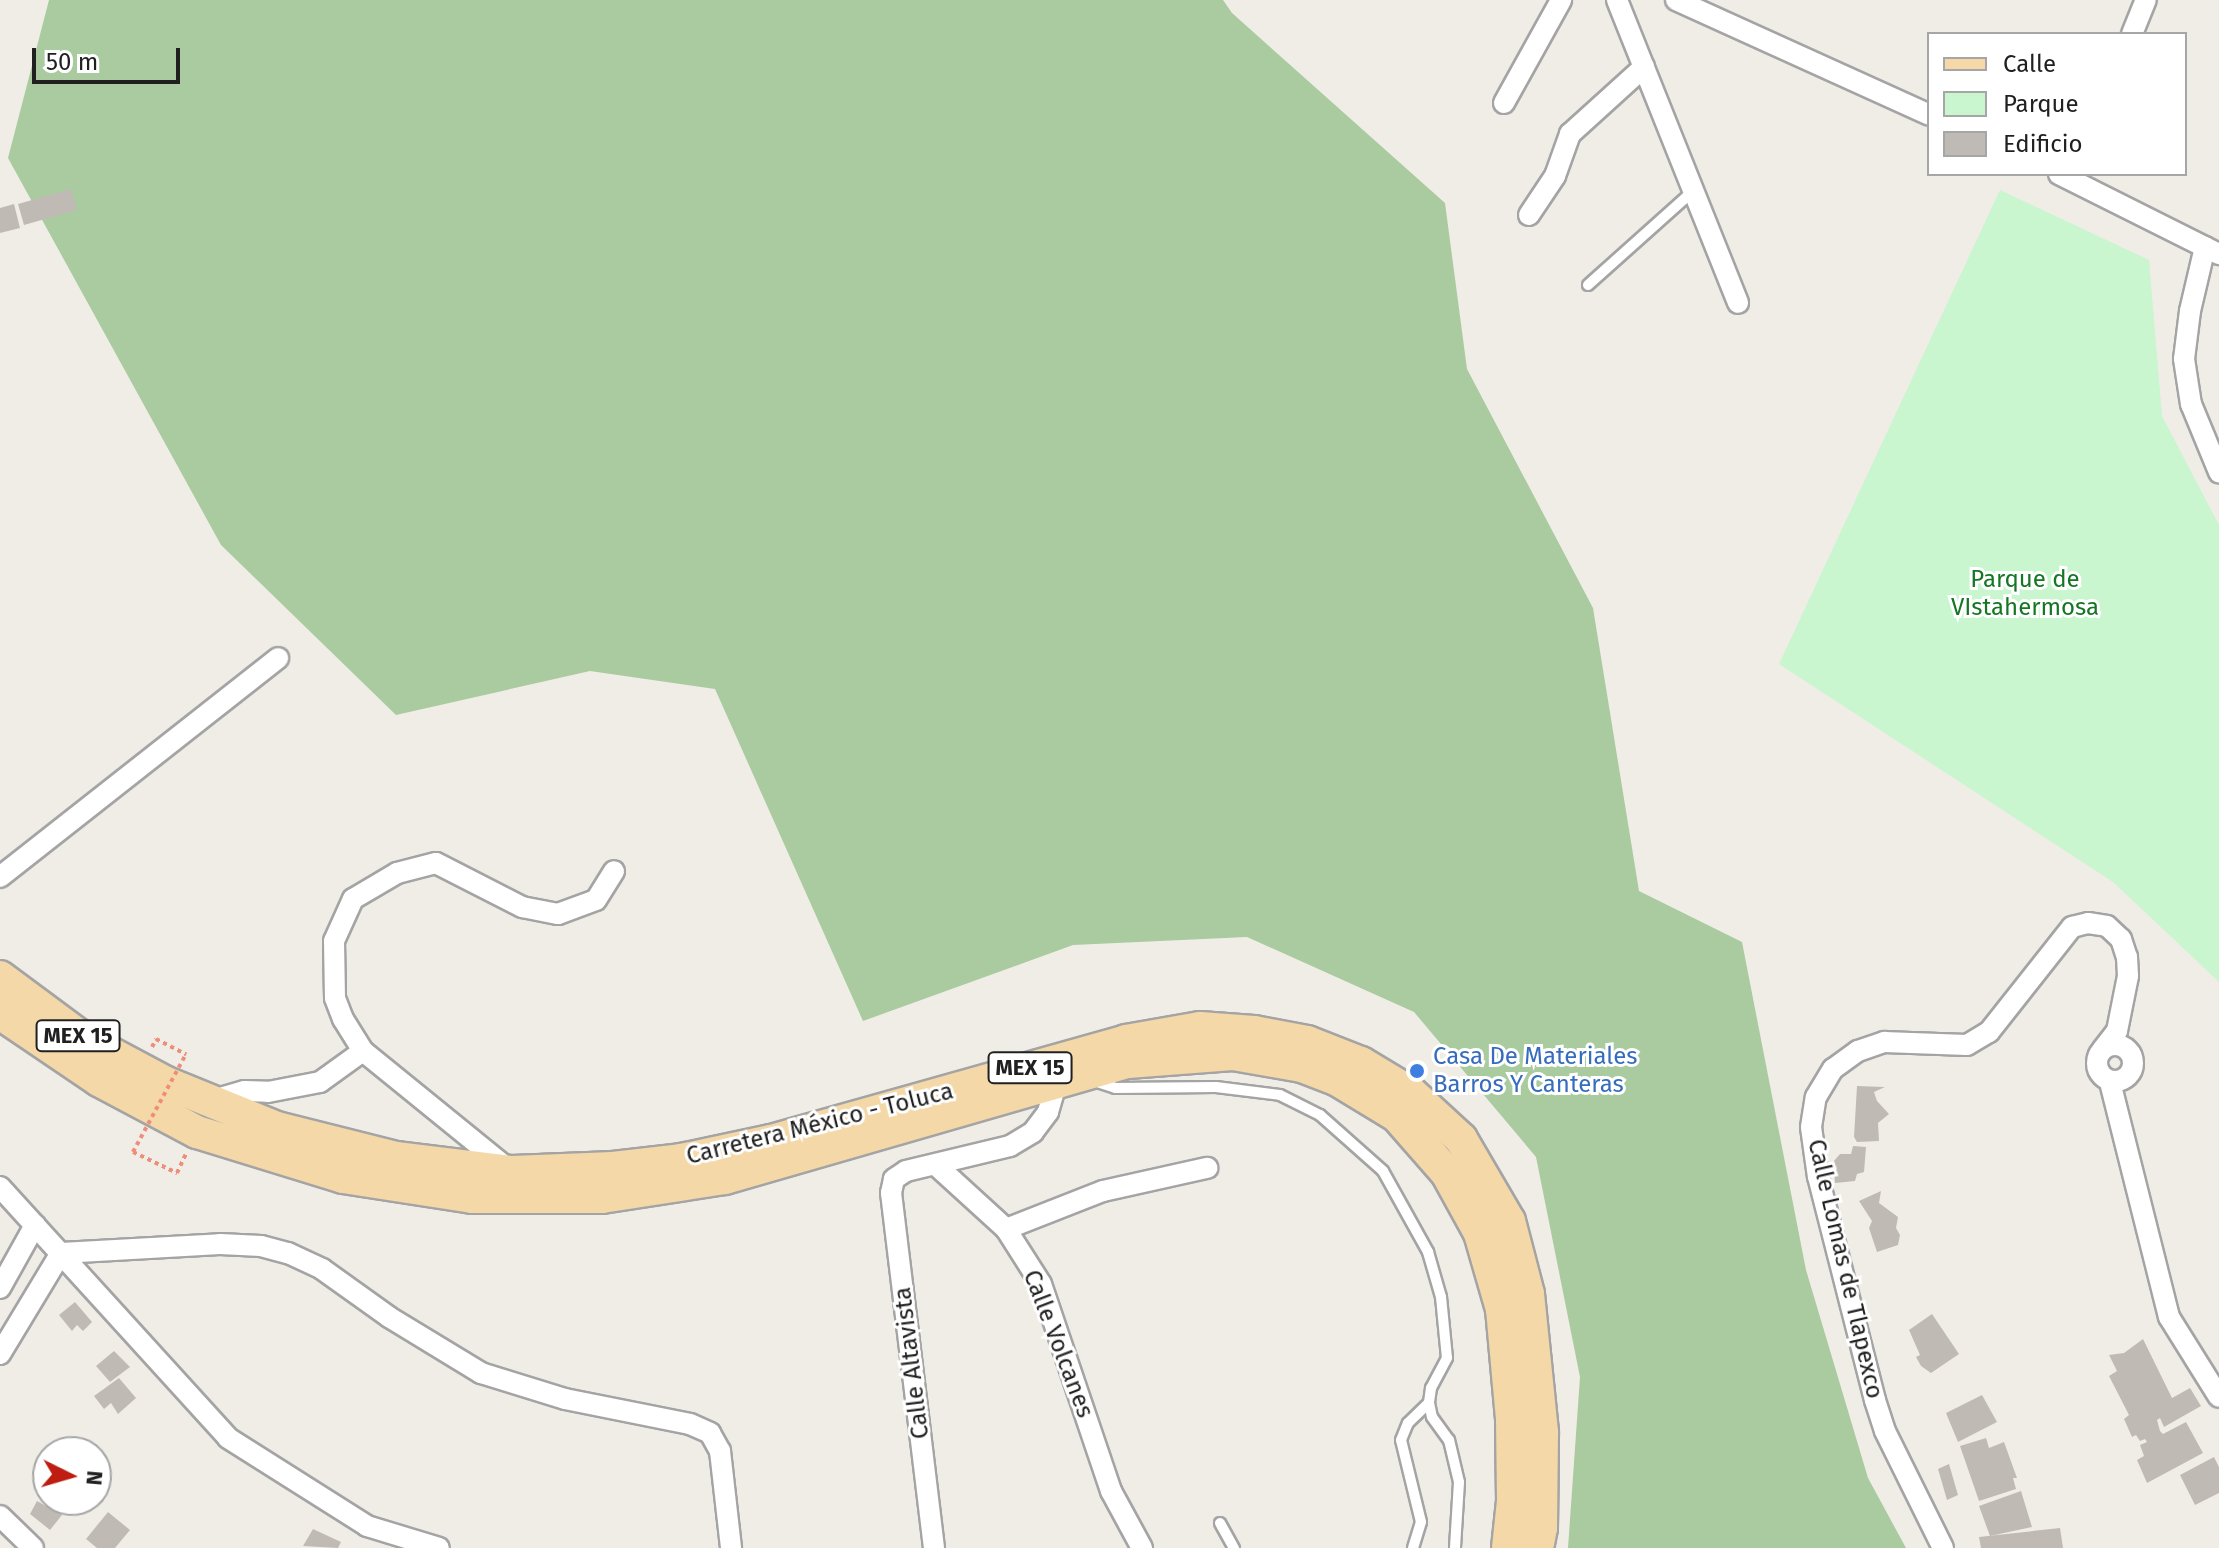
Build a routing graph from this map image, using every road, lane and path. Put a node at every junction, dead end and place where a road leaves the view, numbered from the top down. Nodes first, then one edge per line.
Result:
1 (1561, 0) edge
2 (1617, 0) edge
3 (1676, 0) edge
4 (2146, 0) edge
5 (2133, 32) edge
6 (1644, 67) junction
7 (1504, 103) dead end
8 (1927, 114) edge
9 (2067, 176) edge
10 (1693, 191) junction
11 (1529, 215) dead end
12 (2212, 251) edge
13 (1588, 285) dead end
14 (1738, 303) dead end
15 (2219, 472) edge
16 (278, 658) dead end
17 (614, 871) dead end
18 (0, 877) edge
19 (0, 977) edge
20 (0, 1013) edge
21 (156, 1039) dead end
22 (2102, 1050) junction
23 (363, 1051) junction
24 (1066, 1080) junction
25 (2110, 1082) junction
26 (213, 1100) junction
27 (937, 1166) junction
28 (1207, 1168) dead end
29 (512, 1172) junction
30 (177, 1173) dead end
31 (0, 1187) edge
32 (35, 1225) junction
33 (1006, 1229) junction
34 (61, 1253) junction
35 (0, 1288) edge
36 (0, 1354) edge
37 (2219, 1397) edge
38 (1429, 1403) junction
39 (0, 1516) edge
40 (1220, 1523) dead end
41 (33, 1548) edge
42 (439, 1548) edge
43 (731, 1548) edge
44 (934, 1548) edge
45 (1142, 1548) edge
46 (1234, 1548) edge
47 (1413, 1548) edge
48 (1455, 1548) edge
49 (1508, 1548) edge
50 (1537, 1548) edge
51 (1943, 1548) edge

1 - 7 street
2 - 6 street
3 - 8 street
4 - 5 street
6 - 10 street
6 - 11 street
9 - 12 street
10 - 13 lane
10 - 14 street
12 - 15 street
16 - 18 street
17 - 23 street
19 - 26 main road, Carretera México - Toluca / MEX 15
20 - 24 main road, Carretera México - Toluca / MEX 15
21 - 30 path, bridge
22 - 25 street
22 - 25 street
22 - 51 street, Calle Lomas de Tlapexco
23 - 26 street
23 - 29 street
24 - 27 street
24 - 38 lane
24 - 49 main road, Carretera México - Toluca / MEX 15
25 - 37 street
26 - 29 main road, Carretera México - Toluca / MEX 15
27 - 33 street, Calle Volcanes
27 - 44 street, Calle Altavista
28 - 33 street
29 - 50 main road, Carretera México - Toluca / MEX 15
31 - 32 street
32 - 34 street
32 - 35 street
33 - 45 street, Calle Volcanes
34 - 36 street
34 - 42 street
34 - 43 street
38 - 47 lane
38 - 48 lane
39 - 41 street
40 - 46 lane

